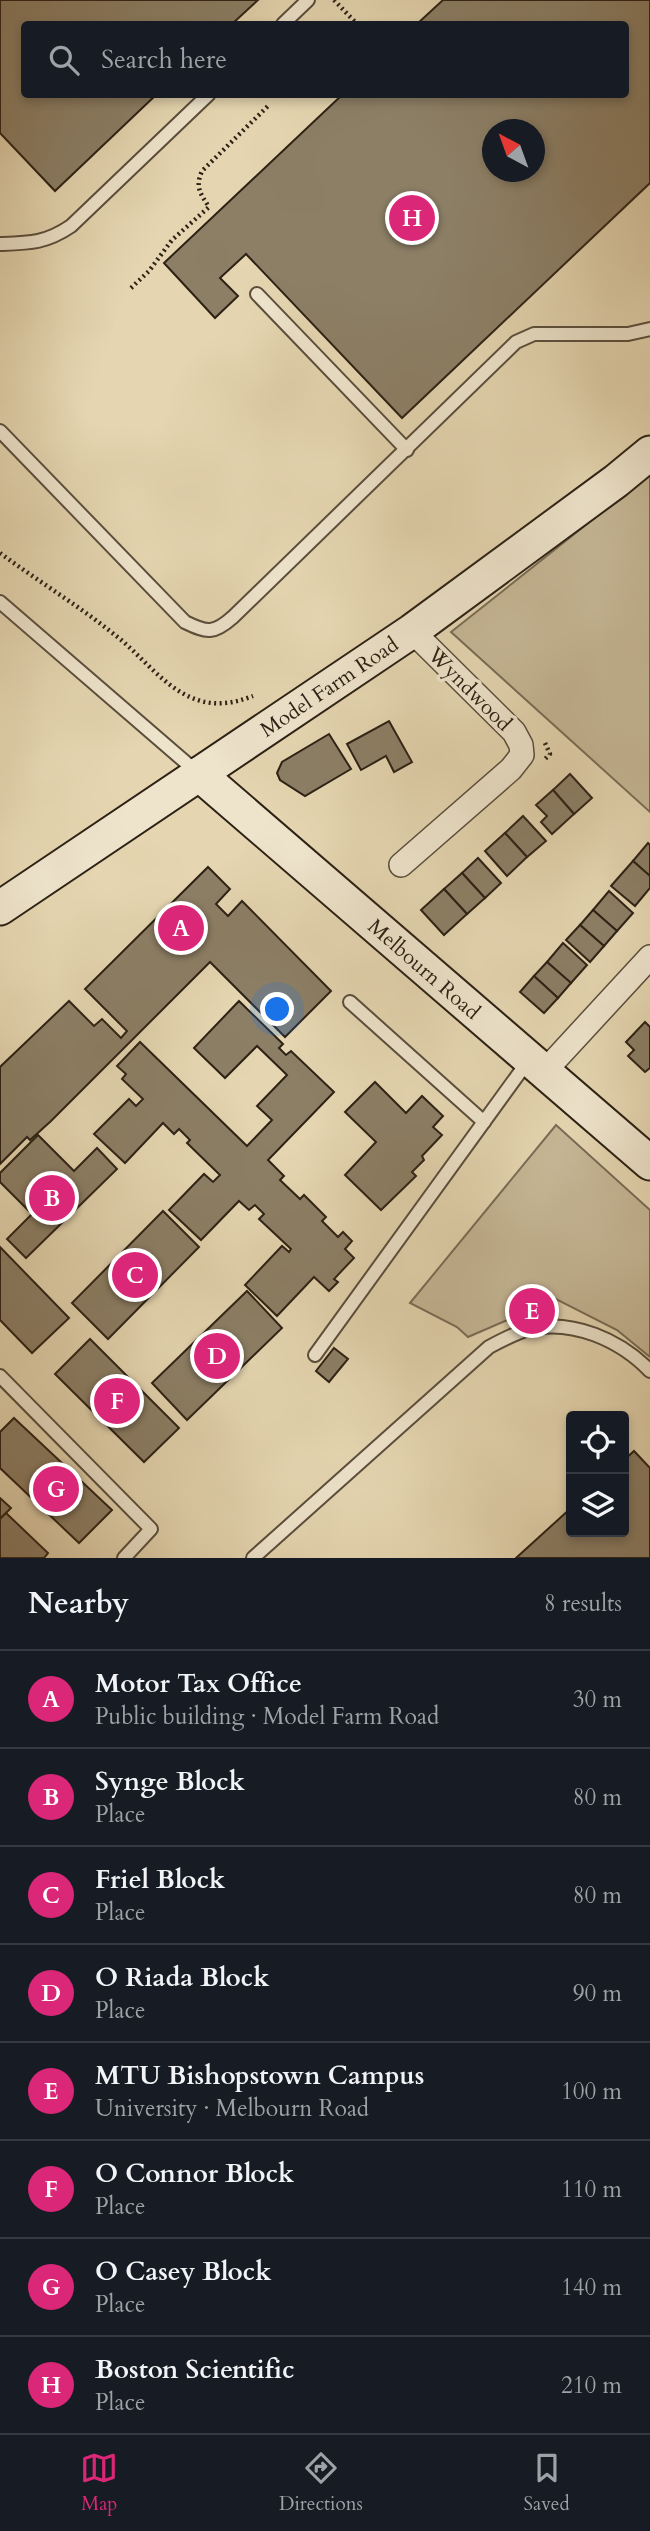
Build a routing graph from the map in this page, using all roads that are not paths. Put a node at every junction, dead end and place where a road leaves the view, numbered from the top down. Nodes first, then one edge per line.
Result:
1 (308, 0) edge
2 (286, 21) edge
3 (205, 98) edge
4 (0, 244) edge
5 (257, 294) dead end
6 (650, 329) edge
7 (0, 431) edge
8 (407, 450) junction
9 (650, 453) edge
10 (0, 601) edge
11 (412, 631) junction
12 (199, 774) junction
13 (401, 865) dead end
14 (0, 908) edge
15 (650, 957) edge
16 (350, 1002) dead end
17 (536, 1065) junction
18 (484, 1122) junction
19 (650, 1163) edge
20 (315, 1355) dead end
21 (650, 1371) edge
22 (0, 1376) edge
23 (124, 1558) edge
24 (253, 1558) edge

1 - 2 lane
3 - 4 lane
5 - 8 lane
6 - 8 lane
7 - 8 lane
9 - 11 main road, Model Farm Road
10 - 12 lane
11 - 12 main road, Model Farm Road
11 - 13 street, Wyndwood
12 - 14 main road, Model Farm Road
12 - 17 main road, Melbourn Road
15 - 17 street
16 - 18 lane
17 - 18 lane
17 - 19 main road, Melbourn Road
18 - 20 lane
21 - 24 lane
22 - 23 lane

